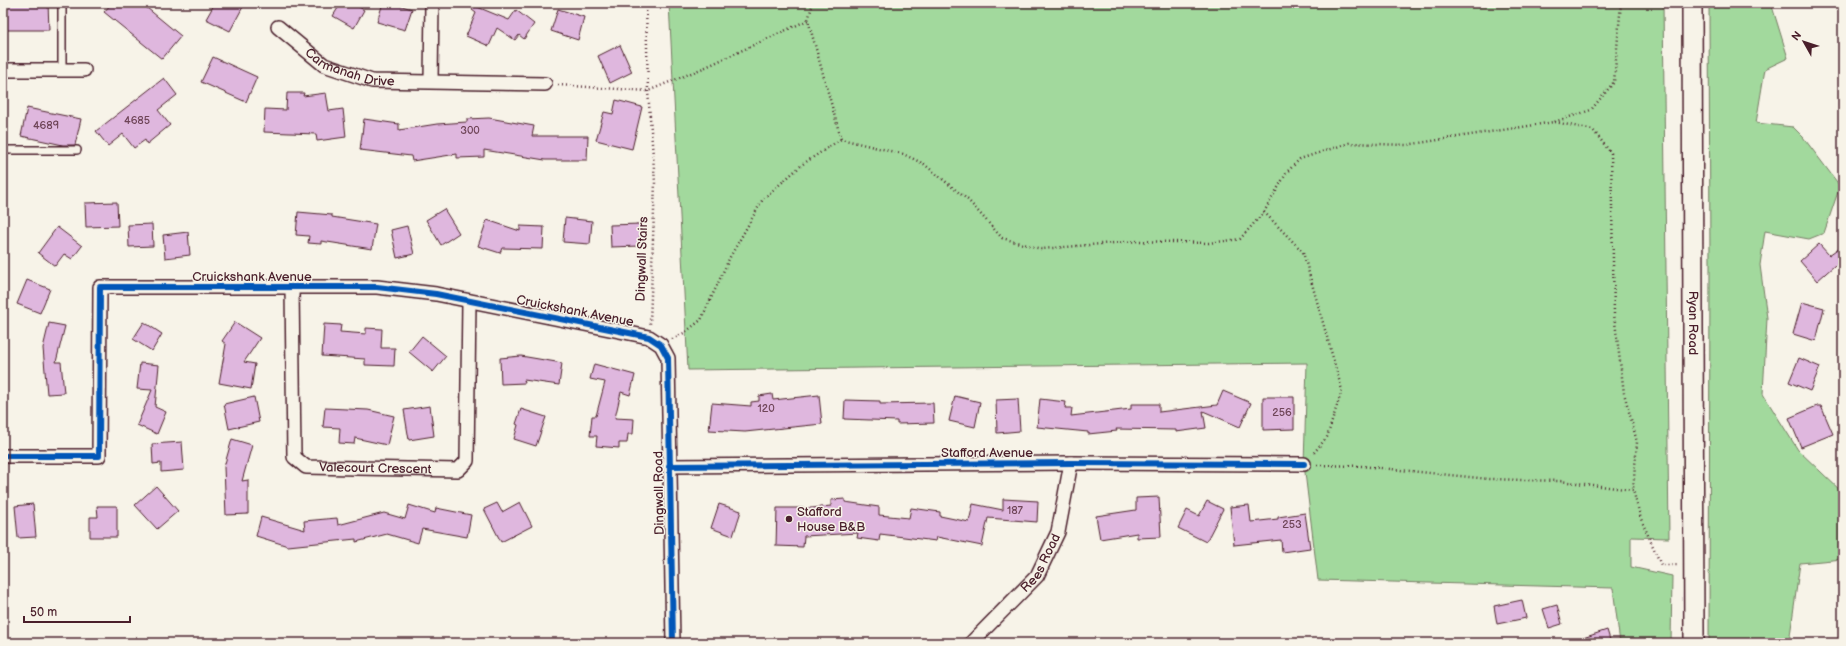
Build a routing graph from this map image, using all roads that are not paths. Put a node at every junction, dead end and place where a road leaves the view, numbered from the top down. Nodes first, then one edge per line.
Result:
1 (62, 3) edge
2 (432, 3) edge
3 (1692, 3) edge
4 (278, 27) dead end
5 (3, 70) edge
6 (62, 70) junction
7 (84, 70) dead end
8 (431, 81) junction
9 (545, 84) road end
10 (3, 150) edge
11 (76, 150) dead end
12 (292, 288) junction
13 (469, 301) junction
14 (661, 345) joint
15 (3, 456) edge
16 (1071, 463) junction
17 (1304, 464) road end
18 (669, 466) junction
19 (673, 643) edge
20 (971, 643) edge
21 (1694, 643) edge

1 - 6 lane
2 - 8 street
3 - 21 main road, Ryan Road
4 - 8 street, Carmanah Drive
5 - 6 street
6 - 7 street
8 - 9 street, Carmanah Drive
10 - 11 lane
12 - 13 street, Cruickshank Avenue
12 - 13 street, Valecourt Crescent
12 - 15 street, Cruickshank Avenue
13 - 14 street, Cruickshank Avenue
14 - 18 street, Dingwall Road
16 - 17 street, Stafford Avenue
16 - 18 street, Stafford Avenue
16 - 20 street, Rees Road
18 - 19 street, Dingwall Road

